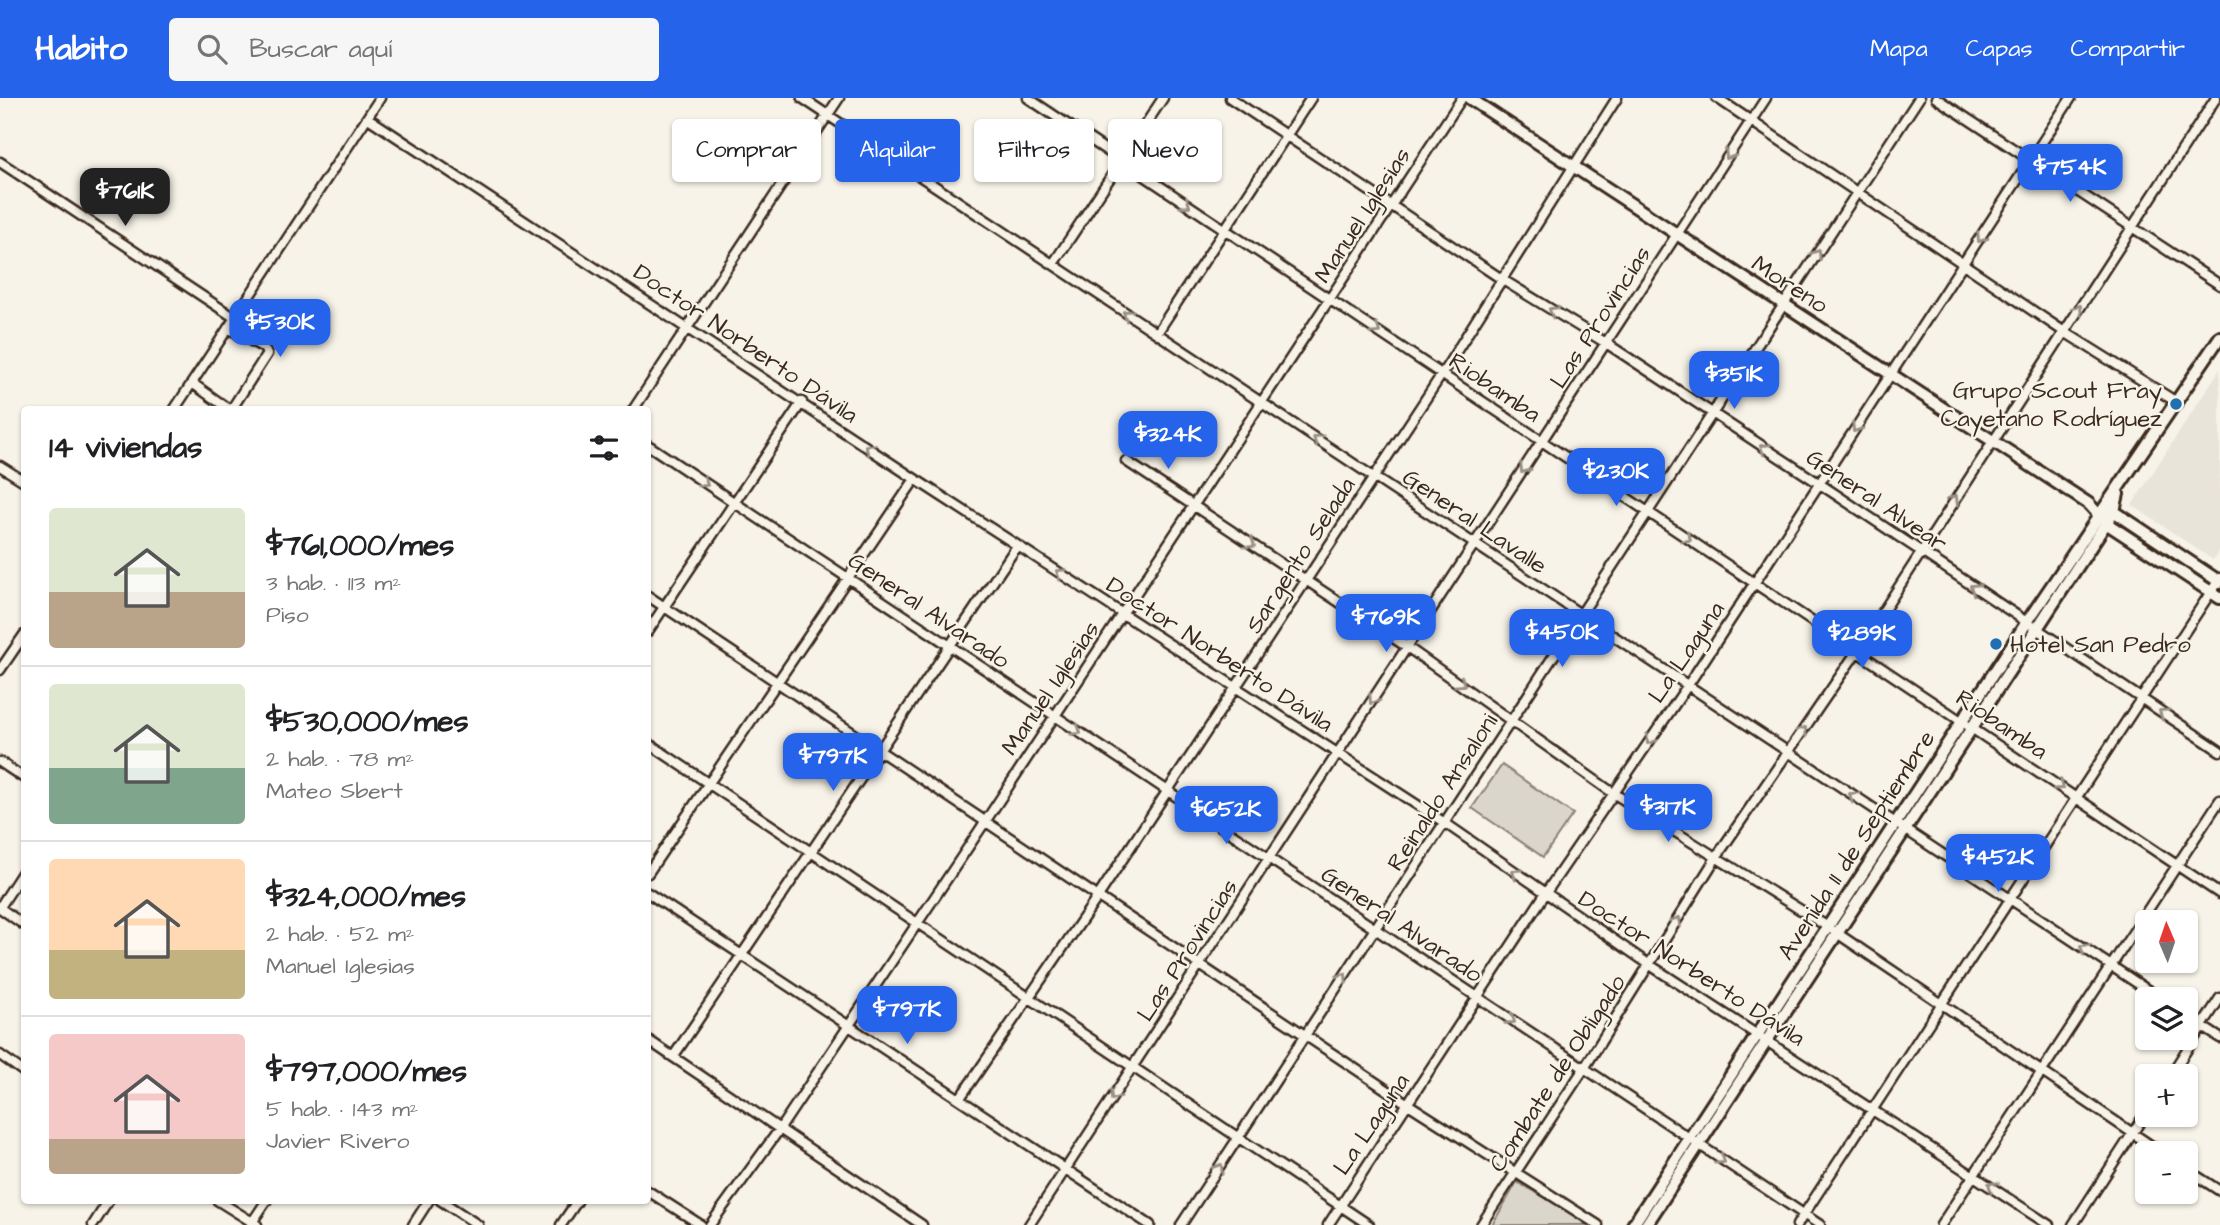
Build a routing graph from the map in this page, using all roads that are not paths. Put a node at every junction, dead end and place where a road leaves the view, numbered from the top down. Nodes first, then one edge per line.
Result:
1 (380, 98) edge
2 (802, 98) edge
3 (839, 98) edge
4 (1028, 98) edge
5 (1163, 98) edge
6 (1230, 98) edge
7 (1311, 98) edge
8 (1462, 98) edge
9 (1469, 98) edge
10 (1617, 98) edge
11 (1717, 98) edge
12 (1766, 98) edge
13 (1919, 98) edge
14 (1936, 98) edge
15 (2071, 98) edge
16 (2216, 98) edge
17 (827, 115) junction
18 (368, 118) junction
19 (1149, 119) edge
20 (1751, 121) junction
21 (1286, 136) junction
22 (1108, 151) edge
23 (2031, 160) junction
24 (0, 162) edge
25 (1574, 166) junction
26 (1108, 180) edge
27 (1154, 182) edge
28 (1857, 192) junction
29 (1391, 206) junction
30 (2131, 229) junction
31 (1225, 230) junction
32 (1676, 235) junction
33 (1965, 263) junction
34 (1053, 264) junction
35 (1503, 280) junction
36 (2220, 285) edge
37 (1329, 299) junction
38 (1783, 305) junction
39 (235, 318) junction
40 (688, 326) junction
41 (228, 328) junction
42 (2063, 331) junction
43 (1157, 333) junction
44 (2220, 338) edge
45 (1606, 343) junction
46 (1442, 374) junction
47 (1892, 374) junction
48 (192, 383) junction
49 (802, 402) junction
50 (1262, 403) junction
51 (2178, 403) junction
52 (177, 406) edge
53 (225, 406) edge
54 (234, 406) edge
55 (636, 406) edge
56 (1712, 414) junction
57 (1992, 440) junction
58 (1542, 441) junction
59 (651, 447) edge
60 (1126, 461) dead end
61 (0, 466) edge
62 (1374, 477) junction
63 (21, 479) edge
64 (915, 479) junction
65 (1820, 484) junction
66 (733, 502) junction
67 (1194, 506) junction
68 (1648, 512) junction
69 (2105, 514) junction
70 (1475, 544) junction
71 (1017, 546) junction
72 (1920, 553) junction
73 (847, 579) junction
74 (1306, 580) junction
75 (2220, 580) edge
76 (1755, 583) junction
77 (2215, 595) edge
78 (651, 598) edge
79 (663, 607) junction
80 (1123, 613) junction
81 (1581, 614) junction
82 (2027, 622) junction
83 (651, 626) edge
84 (2038, 629) junction
85 (21, 639) edge
86 (950, 646) junction
87 (1408, 647) junction
88 (1858, 650) junction
89 (0, 670) edge
90 (777, 682) junction
91 (1688, 685) junction
92 (1236, 687) junction
93 (2140, 697) junction
94 (1054, 716) junction
95 (1512, 719) junction
96 (1963, 720) junction
97 (1973, 727) junction
98 (651, 745) edge
99 (880, 750) junction
100 (2220, 751) edge
101 (1788, 752) junction
102 (1338, 754) junction
103 (0, 762) edge
104 (21, 776) edge
105 (708, 784) junction
106 (1167, 790) junction
107 (1613, 793) junction
108 (2078, 799) junction
109 (2220, 800) edge
110 (985, 822) junction
111 (1444, 823) junction
112 (1900, 827) junction
113 (811, 852) junction
114 (1717, 856) junction
115 (1270, 857) junction
116 (2176, 865) junction
117 (651, 869) edge
118 (21, 875) edge
119 (651, 894) edge
120 (1545, 894) junction
121 (2220, 894) edge
122 (1097, 898) junction
123 (2011, 900) junction
124 (0, 908) edge
125 (919, 921) junction
126 (21, 923) edge
127 (1375, 929) junction
128 (1833, 930) junction
129 (742, 955) junction
130 (1650, 965) junction
131 (2110, 966) junction
132 (1200, 967) junction
133 (2142, 987) edge
134 (1027, 996) junction
135 (2220, 998) edge
136 (1478, 999) junction
137 (1942, 1005) junction
138 (2198, 1024) edge
139 (849, 1026) junction
140 (2202, 1026) junction
141 (1305, 1035) junction
142 (1762, 1037) junction
143 (2220, 1038) edge
144 (651, 1042) edge
145 (673, 1057) junction
146 (1, 1058) edge
147 (2178, 1064) edge
148 (1133, 1067) junction
149 (1585, 1067) junction
150 (21, 1070) edge
151 (2042, 1073) junction
152 (960, 1098) junction
153 (1408, 1104) junction
154 (1874, 1109) junction
155 (2137, 1127) edge
156 (779, 1130) junction
157 (2132, 1134) junction
158 (1239, 1136) junction
159 (2143, 1141) edge
160 (1694, 1142) junction
161 (1066, 1169) junction
162 (1516, 1173) junction
163 (1974, 1174) junction
164 (2198, 1177) edge
165 (2220, 1191) edge
166 (651, 1193) edge
167 (106, 1204) edge
168 (223, 1204) edge
169 (265, 1204) edge
170 (426, 1204) edge
171 (446, 1204) edge
172 (575, 1204) edge
173 (1339, 1207) junction
174 (1804, 1215) junction
175 (253, 1224) edge
176 (93, 1225) edge
177 (413, 1225) edge
178 (478, 1225) edge
179 (561, 1225) edge
180 (701, 1225) edge
181 (710, 1225) edge
182 (922, 1225) edge
183 (1030, 1225) edge
184 (1150, 1225) edge
185 (1181, 1225) edge
186 (1328, 1225) edge
187 (1369, 1225) edge
188 (1481, 1225) edge
189 (1598, 1225) edge
190 (1633, 1225) edge
191 (1646, 1225) edge
192 (1797, 1225) edge
193 (1820, 1225) edge
194 (1941, 1225) edge
195 (2049, 1225) edge
196 (2073, 1225) edge

1 - 18 street
2 - 17 street, General Lavalle
3 - 17 street
4 - 22 street, Riobamba
5 - 19 street
6 - 21 street, General Alvear
7 - 21 street
8 - 29 street, Manuel Iglesias
9 - 25 main road, Moreno
10 - 25 street, Sargento Selada
11 - 20 street
12 - 20 street, Las Provincias
13 - 28 street, Reinaldo Ansaloni
14 - 23 street
15 - 23 street, La Laguna
16 - 30 street, Combate de Obligado
17 - 34 street, General Lavalle
17 - 40 street
18 - 39 street
18 - 40 street, Doctor Norberto Dávila
20 - 28 street
20 -> 32 street, Las Provincias
21 - 29 street, General Alvear
21 - 31 street
23 - 30 street
23 -> 33 street, La Laguna
24 - 39 street
25 - 32 main road, Moreno
25 - 35 street, Sargento Selada
26 - 34 street
27 -> 31 street, Riobamba
28 - 33 street
38 -> 28 street, Reinaldo Ansaloni
29 - 35 street, General Alvear
29 - 37 street, Manuel Iglesias
30 - 36 street
42 -> 30 street, Combate de Obligado
31 - 37 street, Riobamba
31 - 43 street
32 - 38 main road, Moreno
32 - 45 street, Las Provincias
33 - 42 street
33 - 47 street, La Laguna
43 -> 34 street, General Lavalle
45 -> 35 street, General Alvear
35 - 46 street, Sargento Selada
37 -> 46 street, Riobamba
37 - 50 street, Manuel Iglesias
38 - 47 main road, Moreno
38 - 56 street, Reinaldo Ansaloni
39 - 41 street
40 - 49 street, Doctor Norberto Dávila
40 - 55 street
41 - 48 street
41 - 54 street
42 - 51 street
42 - 57 street, Combate de Obligado
43 - 50 street, General Lavalle
44 - 51 main road, Avenida 11 de Septiembre
45 - 56 street, General Alvear
45 - 58 street, Las Provincias
46 - 58 street, Riobamba
46 - 62 street, Sargento Selada
47 - 57 main road, Moreno
47 -> 65 street, La Laguna
48 - 52 street
48 - 53 street
64 -> 49 street, Doctor Norberto Dávila
49 - 66 street
62 -> 50 street, General Lavalle
50 - 67 street, Manuel Iglesias
51 - 69 main road, Avenida 11 de Septiembre
65 -> 56 street, General Alvear
56 - 68 street, Reinaldo Ansaloni
57 - 69 main road, Moreno
72 -> 57 street, Combate de Obligado
58 - 68 street, Riobamba
58 -> 70 street, Las Provincias
59 -> 66 street, General Alvarado
60 - 67 street
61 - 63 street
62 - 70 street, General Lavalle
62 - 74 street, Sargento Selada
64 - 71 street, Doctor Norberto Dávila
64 - 73 street
65 - 72 street, General Alvear
65 - 76 street, La Laguna
66 - 73 street, General Alvarado
66 - 79 street
67 -> 74 street
67 - 80 street, Manuel Iglesias
68 -> 76 street, Riobamba
68 - 81 street, Reinaldo Ansaloni
69 - 75 main road
69 - 77 main road
69 - 82 main road, Avenida 11 de Septiembre
69 - 84 main road, Avenida 11 de Septiembre
70 - 81 street, General Lavalle
70 - 87 street, Las Provincias
80 -> 71 street, Doctor Norberto Dávila
71 - 86 street
82 -> 72 street, General Alvear
72 - 88 street, Combate de Obligado
73 - 86 street, General Alvarado
73 - 90 street
74 - 87 street
74 - 92 street, Sargento Selada
75 - 77 street
76 - 88 street, Riobamba
76 - 91 street, La Laguna
77 - 93 street
78 - 79 street
79 - 83 street
79 - 90 street
80 - 92 street, Doctor Norberto Dávila
80 - 94 street, Manuel Iglesias
81 - 91 street, General Lavalle
81 - 95 street, Reinaldo Ansaloni
82 - 84 street, General Alvear
82 - 96 main road, Avenida 11 de Septiembre
84 - 93 street, General Alvear
84 - 97 main road, Avenida 11 de Septiembre
85 - 89 street
86 - 94 street, General Alvarado
86 - 99 street
87 -> 95 street
87 -> 102 street, Las Provincias
88 - 96 street, Riobamba
101 -> 88 street, Combate de Obligado
90 - 99 street
90 - 105 street
91 - 101 street, General Lavalle
91 -> 107 street, La Laguna
92 - 102 street, Doctor Norberto Dávila
92 - 106 street, Sargento Selada
100 -> 93 street, General Alvear
93 - 108 street
94 -> 106 street, General Alvarado
94 - 110 street, Manuel Iglesias
95 - 107 street
95 - 111 street, Reinaldo Ansaloni
96 - 97 street, Riobamba
96 - 112 main road, Avenida 11 de Septiembre
97 -> 108 street, Riobamba
97 - 112 main road, Avenida 11 de Septiembre
98 - 105 street
99 - 110 street
99 - 113 street
112 -> 101 street, General Lavalle
101 - 114 street, Combate de Obligado
102 - 111 street, Doctor Norberto Dávila
102 - 115 street, Las Provincias
103 - 104 street
105 - 113 street
105 - 117 street
106 - 115 street, General Alvarado
106 - 122 street, Sargento Selada
107 - 114 street
107 - 120 street, La Laguna
108 - 116 street, Riobamba
108 - 123 street
109 - 116 street
110 - 122 street
110 - 125 street, Manuel Iglesias
120 -> 111 street, Doctor Norberto Dávila
111 - 127 street, Reinaldo Ansaloni
112 - 123 street, General Lavalle
112 - 128 main road, Avenida 11 de Septiembre
113 - 125 street
113 - 129 street
114 - 128 street
130 -> 114 street, Combate de Obligado
115 - 127 street, General Alvarado
115 - 132 street, Las Provincias
116 - 121 street, Riobamba
116 - 131 street
118 - 124 street
119 - 129 street
120 - 130 street, Doctor Norberto Dávila
120 - 136 street, La Laguna
122 - 132 street
122 - 134 street, Sargento Selada
131 -> 123 street, General Lavalle
123 - 137 street
124 - 126 street
125 - 134 street
125 - 139 street, Manuel Iglesias
127 - 136 street, General Alvarado
141 -> 127 street, Reinaldo Ansaloni
128 - 137 street
128 - 142 main road, Avenida 11 de Septiembre
129 - 139 street
129 - 145 street
130 - 142 street, Doctor Norberto Dávila
130 - 149 street, Combate de Obligado
131 - 133 street, General Lavalle
131 - 151 street
132 - 141 street
132 - 148 street, Las Provincias
134 - 148 street
134 - 152 street, Sargento Selada
135 - 140 street
136 -> 149 street, General Alvarado
136 - 153 street, La Laguna
137 - 151 street
137 - 154 street
138 - 140 street
139 - 152 street
139 - 156 street, Manuel Iglesias
140 - 143 street
140 - 147 street
141 - 153 street
141 - 158 street, Reinaldo Ansaloni
142 - 154 street, Doctor Norberto Dávila
142 - 160 main road, Avenida 11 de Septiembre
144 - 145 street
145 - 156 street
146 - 150 street
148 - 158 street
148 -> 161 street, Las Provincias
149 - 160 street, General Alvarado
149 - 162 street, Combate de Obligado
151 - 157 street
151 - 163 street
152 - 161 street
153 - 162 street
153 - 173 street, La Laguna
154 - 163 street, Doctor Norberto Dávila
154 - 174 street
155 - 157 street
156 - 181 street, Manuel Iglesias
156 - 182 street
157 - 159 street
157 - 196 street
158 - 173 street
185 -> 158 street, Reinaldo Ansaloni
160 -> 174 street, General Alvarado
160 - 190 main road, Avenida 11 de Septiembre
160 - 191 main road, Avenida 11 de Septiembre
161 - 183 street, Las Provincias
161 - 184 street
162 - 188 street, Combate de Obligado
162 - 189 street
163 - 194 street
195 -> 163 street, Doctor Norberto Dávila
164 - 165 street
166 - 180 street
167 - 176 street
168 - 175 street
169 - 175 street
170 - 177 street
171 - 178 street
172 - 179 street
173 - 186 street, La Laguna
173 - 187 street
174 - 192 street
174 - 193 street, General Alvarado

